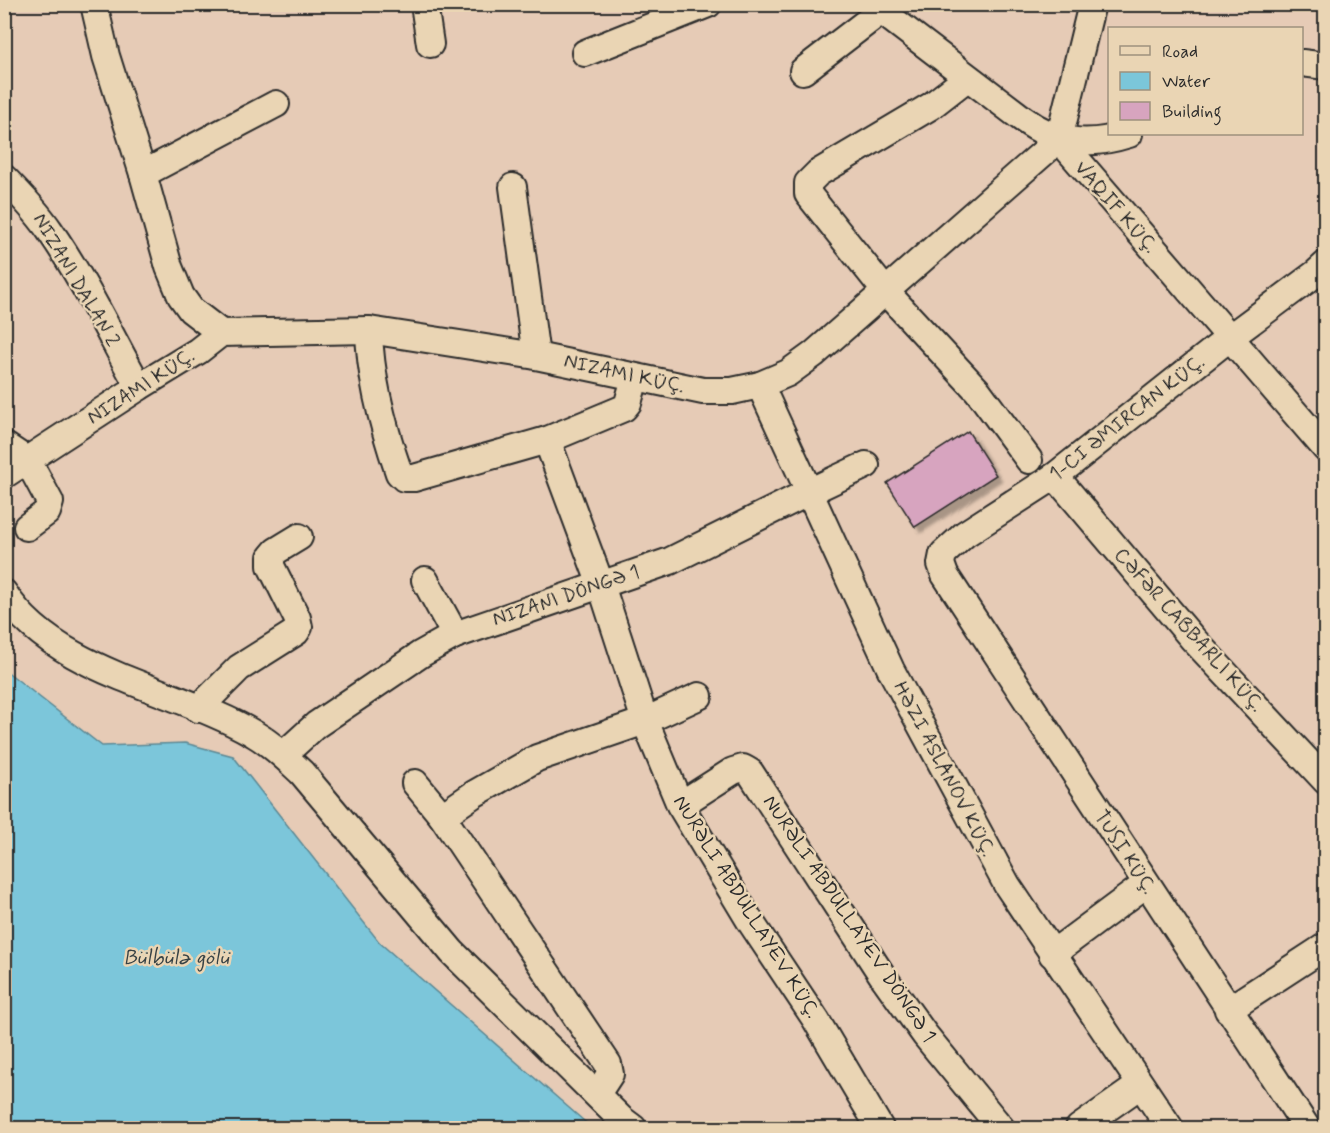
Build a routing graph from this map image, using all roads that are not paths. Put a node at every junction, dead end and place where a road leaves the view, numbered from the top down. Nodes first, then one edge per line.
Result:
1 (94, 4) edge
2 (424, 4) edge
3 (708, 4) edge
4 (1092, 4) edge
5 (876, 8) edge
6 (430, 44) dead end
7 (585, 53) dead end
8 (1303, 63) edge
9 (1326, 66) edge
10 (803, 71) dead end
11 (967, 78) junction
12 (276, 104) dead end
13 (1125, 135) edge
14 (1059, 139) junction
15 (143, 174) junction
16 (4, 178) edge
17 (513, 187) dead end
18 (1326, 264) edge
19 (886, 292) junction
20 (369, 330) junction
21 (221, 333) junction
22 (1229, 338) junction
23 (536, 356) junction
24 (635, 378) junction
25 (760, 385) junction
26 (140, 387) junction
27 (547, 440) junction
28 (4, 445) edge
29 (1326, 449) edge
30 (1029, 460) dead end
31 (28, 461) junction
32 (866, 465) dead end
33 (4, 475) edge
34 (1054, 476) junction
35 (809, 492) junction
36 (27, 527) dead end
37 (298, 537) dead end
38 (945, 574) joint
39 (425, 580) dead end
40 (601, 585) junction
41 (4, 593) edge
42 (455, 635) junction
43 (699, 696) dead end
44 (198, 709) junction
45 (645, 721) junction
46 (283, 755) junction
47 (1326, 781) edge
48 (415, 783) dead end
49 (680, 804) junction
50 (442, 816) junction
51 (1146, 884) junction
52 (1326, 946) edge
53 (1052, 954) junction
54 (1228, 1010) junction
55 (1140, 1085) junction
56 (597, 1094) junction
57 (633, 1128) edge
58 (880, 1128) edge
59 (1001, 1128) edge
60 (1079, 1128) edge
61 (1170, 1128) edge
62 (1307, 1128) edge

1 - 15 street
2 - 6 street
3 - 7 street
4 - 14 street
5 - 10 street
5 - 11 street, VAQIF KÜÇ.
8 - 9 street
11 - 14 street, VAQIF KÜÇ.
11 - 19 street
12 - 15 street
13 - 14 street
14 - 19 street, NIZAMI KÜÇ.
14 - 22 street, VAQIF KÜÇ.
15 - 21 street
16 - 26 street, NIZANI DALAN 2
17 - 23 street
18 - 22 street, 1-CI ƏMIRCAN KÜÇ.
19 - 25 street, NIZAMI KÜÇ.
19 - 30 street
20 - 21 street, NIZAMI KÜÇ.
20 - 23 street, NIZAMI KÜÇ.
20 - 27 street
21 - 26 street, NIZAMI KÜÇ.
22 - 29 street, VAQIF KÜÇ.
22 - 34 street, 1-CI ƏMIRCAN KÜÇ.
23 - 24 street, NIZAMI KÜÇ.
24 - 25 street, NIZAMI KÜÇ.
24 - 27 street
25 - 35 street, HƏZI ASLANOV KÜÇ.
26 - 31 street, NIZAMI KÜÇ.
27 - 40 street, NURƏLI ABDULLAYEV KÜÇ.
28 - 31 street
31 - 33 street, NIZAMI KÜÇ.
31 - 36 street
32 - 35 street, NIZANI DÖNGƏ 1
34 - 38 street, 1-CI ƏMIRCAN KÜÇ.
34 - 47 street
35 - 40 street, NIZANI DÖNGƏ 1
35 - 53 street, HƏZI ASLANOV KÜÇ.
37 - 44 street
38 - 51 street, TUSI KÜÇ.
39 - 42 street
40 - 42 street, NIZANI DÖNGƏ 1
40 - 45 street, NURƏLI ABDULLAYEV KÜÇ.
41 - 44 street
42 - 46 street, NIZANI DÖNGƏ 1
43 - 45 street
44 - 46 street
45 - 49 street, NURƏLI ABDULLAYEV KÜÇ.
45 - 50 street
46 - 56 street
48 - 50 street
49 - 58 street, NURƏLI ABDULLAYEV KÜÇ.
49 - 59 street, NURƏLI ABDULLAYEV DÖNGƏ 1
50 - 56 street
51 - 53 street
51 - 54 street, TUSI KÜÇ.
52 - 54 street
53 - 55 street, HƏZI ASLANOV KÜÇ.
54 - 62 street, TUSI KÜÇ.
55 - 60 street
55 - 61 street, HƏZI ASLANOV KÜÇ.
56 - 57 street

